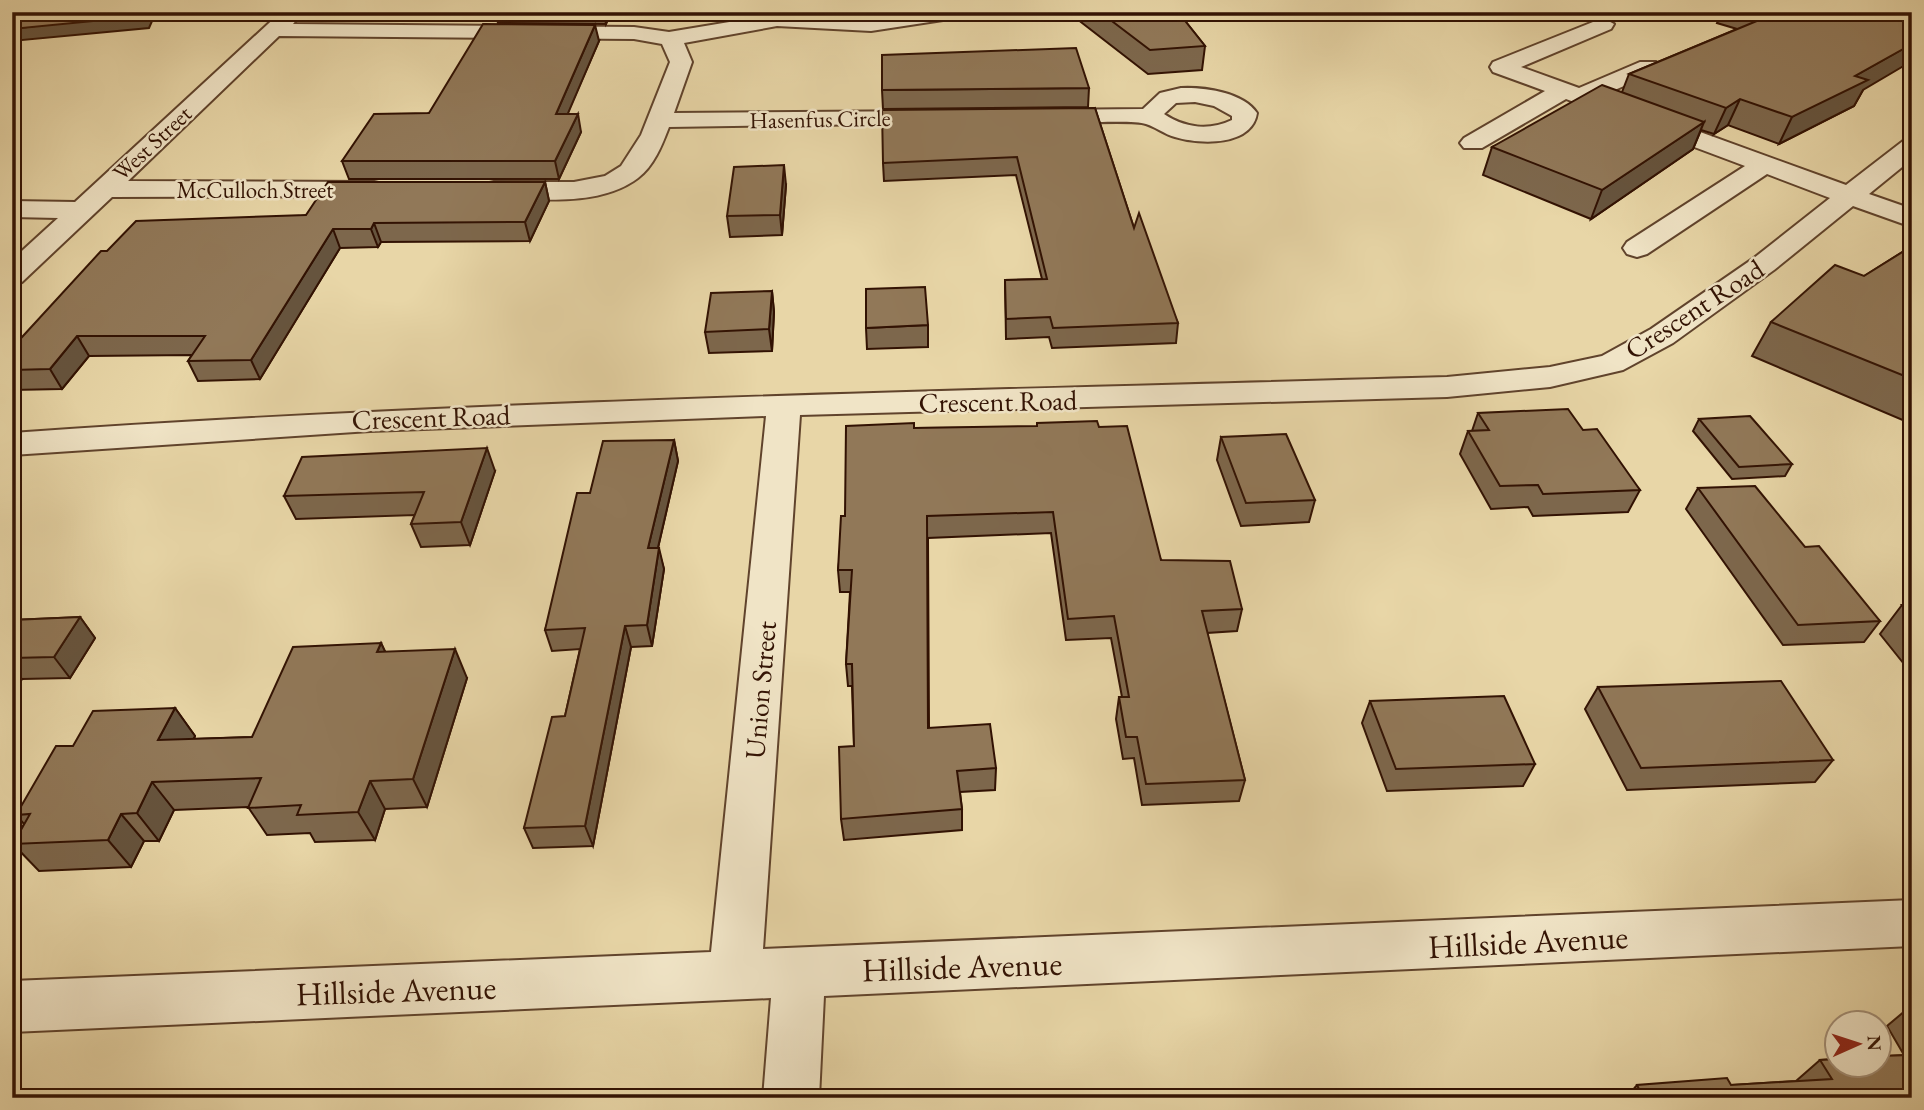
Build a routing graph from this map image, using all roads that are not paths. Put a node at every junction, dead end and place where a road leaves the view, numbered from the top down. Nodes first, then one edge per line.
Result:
1 (956, 12) edge
2 (741, 19) edge
3 (284, 21) edge
4 (1603, 24) dead end
5 (669, 39) junction
6 (1648, 67) edge
7 (1572, 93) junction
8 (1151, 116) dead end
9 (1027, 117) edge
10 (958, 118) edge
11 (657, 120) junction
12 (1473, 143) dead end
13 (1912, 146) edge
14 (1765, 164) junction
15 (102, 190) junction
16 (394, 190) edge
17 (464, 190) edge
18 (1851, 195) junction
19 (12, 209) edge
20 (80, 210) junction
21 (1912, 219) edge
22 (1637, 248) dead end
23 (12, 276) edge
24 (784, 405) junction
25 (12, 444) edge
26 (1912, 923) edge
27 (799, 973) junction
28 (735, 976) junction
29 (12, 1007) edge
30 (791, 1098) edge

1 - 2 street
2 - 5 street
3 - 5 street
3 - 15 street, West Street
4 - 7 street
5 - 11 street
6 - 7 street
7 - 12 street
7 - 14 street
8 - 9 street
10 - 11 street, Hasenfus Circle
11 - 17 street
13 - 18 street, Crescent Road
14 - 18 street
14 - 22 street
15 - 16 street, McCulloch Street
15 - 20 street, West Street
18 - 21 street
18 - 24 street, Crescent Road
19 - 20 street
20 - 23 street, West Street
24 - 25 street, Crescent Road
24 - 28 street, Union Street
26 - 27 street, Hillside Avenue
27 - 28 street, Hillside Avenue
27 - 30 street
28 - 29 street, Hillside Avenue

